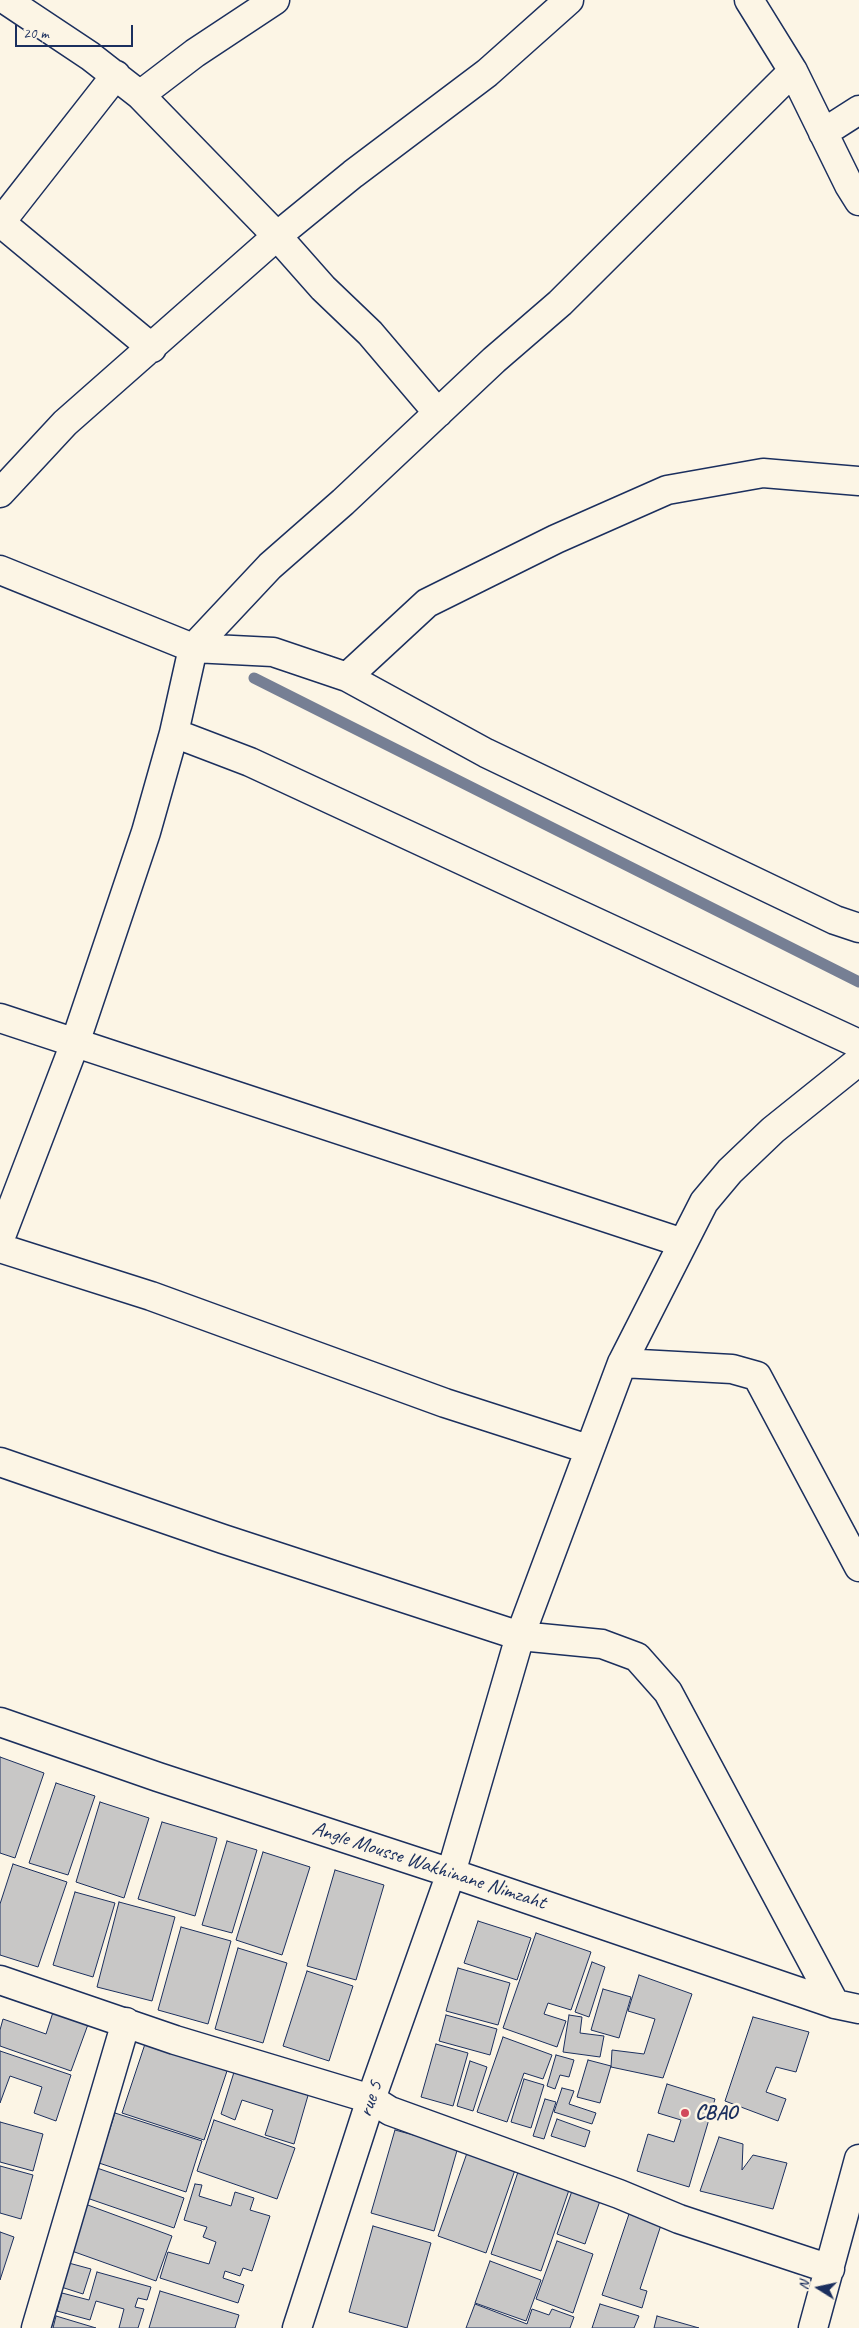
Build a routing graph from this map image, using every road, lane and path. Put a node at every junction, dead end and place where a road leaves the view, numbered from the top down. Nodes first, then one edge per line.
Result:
1 (6, 0) edge
2 (275, 0) edge
3 (569, 0) edge
4 (749, 0) edge
5 (793, 71) junction
6 (116, 75) junction
7 (140, 95) junction
8 (859, 110) edge
9 (823, 133) junction
10 (859, 201) edge
11 (0, 222) edge
12 (276, 236) junction
13 (152, 348) junction
14 (438, 413) junction
15 (859, 481) edge
16 (0, 493) edge
17 (0, 570) edge
18 (193, 648) junction
19 (347, 677) junction
20 (174, 733) junction
21 (859, 928) edge
22 (0, 1018) edge
23 (75, 1043) junction
24 (859, 1044) edge
25 (859, 1061) edge
26 (0, 1239) edge
27 (683, 1243) junction
28 (0, 1248) edge
29 (622, 1363) junction
30 (588, 1449) junction
31 (0, 1462) edge
32 (859, 1567) edge
33 (520, 1636) junction
34 (0, 1722) edge
35 (451, 1873) junction
36 (0, 1980) edge
37 (847, 2006) edge
38 (126, 2022) junction
39 (371, 2099) junction
40 (859, 2160) edge
41 (830, 2269) junction
42 (301, 2327) edge
43 (36, 2328) edge
44 (813, 2328) edge

1 - 6 street
2 - 7 street
3 - 12 street
4 - 5 street
5 - 9 street
5 - 14 street
6 - 7 street
6 - 11 street
7 - 12 street
8 - 9 street
9 - 10 street
11 - 13 street
12 - 13 street
12 - 14 street
13 - 16 street
14 - 18 street
15 - 19 street
17 - 18 street
18 - 19 street
18 - 20 street
19 - 21 street
20 - 23 street
20 - 24 street
22 - 23 street
23 - 26 street
23 - 27 street
25 - 27 street, rue 5
27 - 29 street, rue 5
28 - 30 street
29 - 30 street, rue 5
29 - 32 street
30 - 33 street, rue 5
31 - 33 street
33 - 35 street, rue 5
33 - 37 street
34 - 35 street, Angle Mousse Wakhinane Nimzaht
35 - 37 street, Angle Mousse Wakhinane Nimzaht
35 - 39 street, rue 5
36 - 38 street
38 - 39 street
38 - 43 street
39 - 41 street
39 - 42 street, rue 5
40 - 41 street
41 - 44 street

